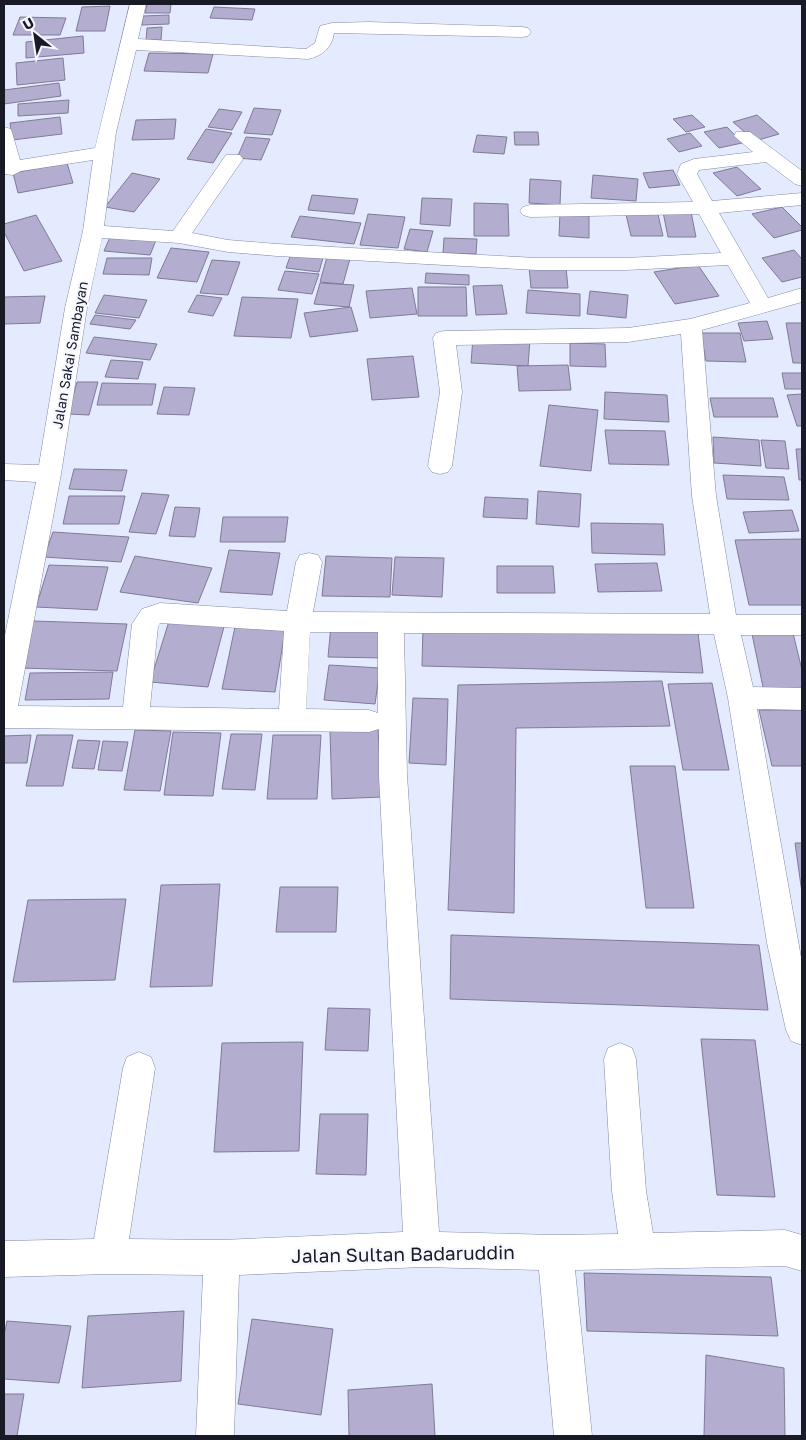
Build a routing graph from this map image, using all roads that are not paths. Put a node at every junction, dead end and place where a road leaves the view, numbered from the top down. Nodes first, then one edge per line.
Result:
1 (138, 4) edge
2 (522, 32) dead end
3 (130, 44) junction
4 (4, 133) edge
5 (742, 136) dead end
6 (103, 153) junction
7 (767, 156) junction
8 (233, 159) dead end
9 (8, 169) edge
10 (802, 180) edge
11 (802, 199) edge
12 (706, 208) junction
13 (530, 211) dead end
14 (93, 231) junction
15 (179, 236) junction
16 (734, 258) junction
17 (802, 296) edge
18 (763, 306) junction
19 (691, 326) junction
20 (440, 466) dead end
21 (4, 472) edge
22 (49, 474) junction
23 (309, 562) dead end
24 (391, 621) junction
25 (13, 622) edge
26 (298, 622) junction
27 (725, 624) junction
28 (802, 625) edge
29 (742, 698) junction
30 (802, 699) edge
31 (4, 707) edge
32 (4, 717) edge
33 (292, 719) junction
34 (135, 720) junction
35 (369, 721) dead end
36 (802, 1030) edge
37 (620, 1058) dead end
38 (138, 1068) dead end
39 (422, 1249) junction
40 (638, 1251) junction
41 (555, 1253) junction
42 (802, 1253) edge
43 (109, 1256) junction
44 (222, 1258) junction
45 (4, 1259) edge
46 (215, 1436) edge
47 (573, 1436) edge

1 - 3 street, Jalan Sakai Sambayan
2 - 3 street
3 - 6 street, Jalan Sakai Sambayan
4 - 9 street
5 - 7 street
6 - 9 street
6 - 14 street, Jalan Sakai Sambayan
7 - 10 street
7 - 12 street
8 - 15 street
11 - 12 street
12 - 13 street
12 - 16 street
14 - 15 street
14 - 22 street, Jalan Sakai Sambayan
15 - 16 street
16 - 18 street
17 - 18 street
18 - 19 street
19 - 20 street
19 - 27 street
21 - 22 street
22 - 25 street, Jalan Sakai Sambayan
23 - 26 street
24 - 26 street
24 - 27 street
24 - 39 street
25 - 31 street, Jalan Sakai Sambayan
26 - 33 street
26 - 34 street
27 - 28 street
27 - 29 street
29 - 30 street
29 - 36 street
32 - 34 street
33 - 34 street
33 - 35 street
37 - 40 street
38 - 43 street
39 - 41 street, Jalan Sultan Badaruddin
39 - 44 street, Jalan Sultan Badaruddin
40 - 41 street, Jalan Sultan Badaruddin
40 - 42 street, Jalan Sultan Badaruddin
41 - 47 street
43 - 44 street, Jalan Sultan Badaruddin
43 - 45 street, Jalan Sultan Badaruddin
44 - 46 street

